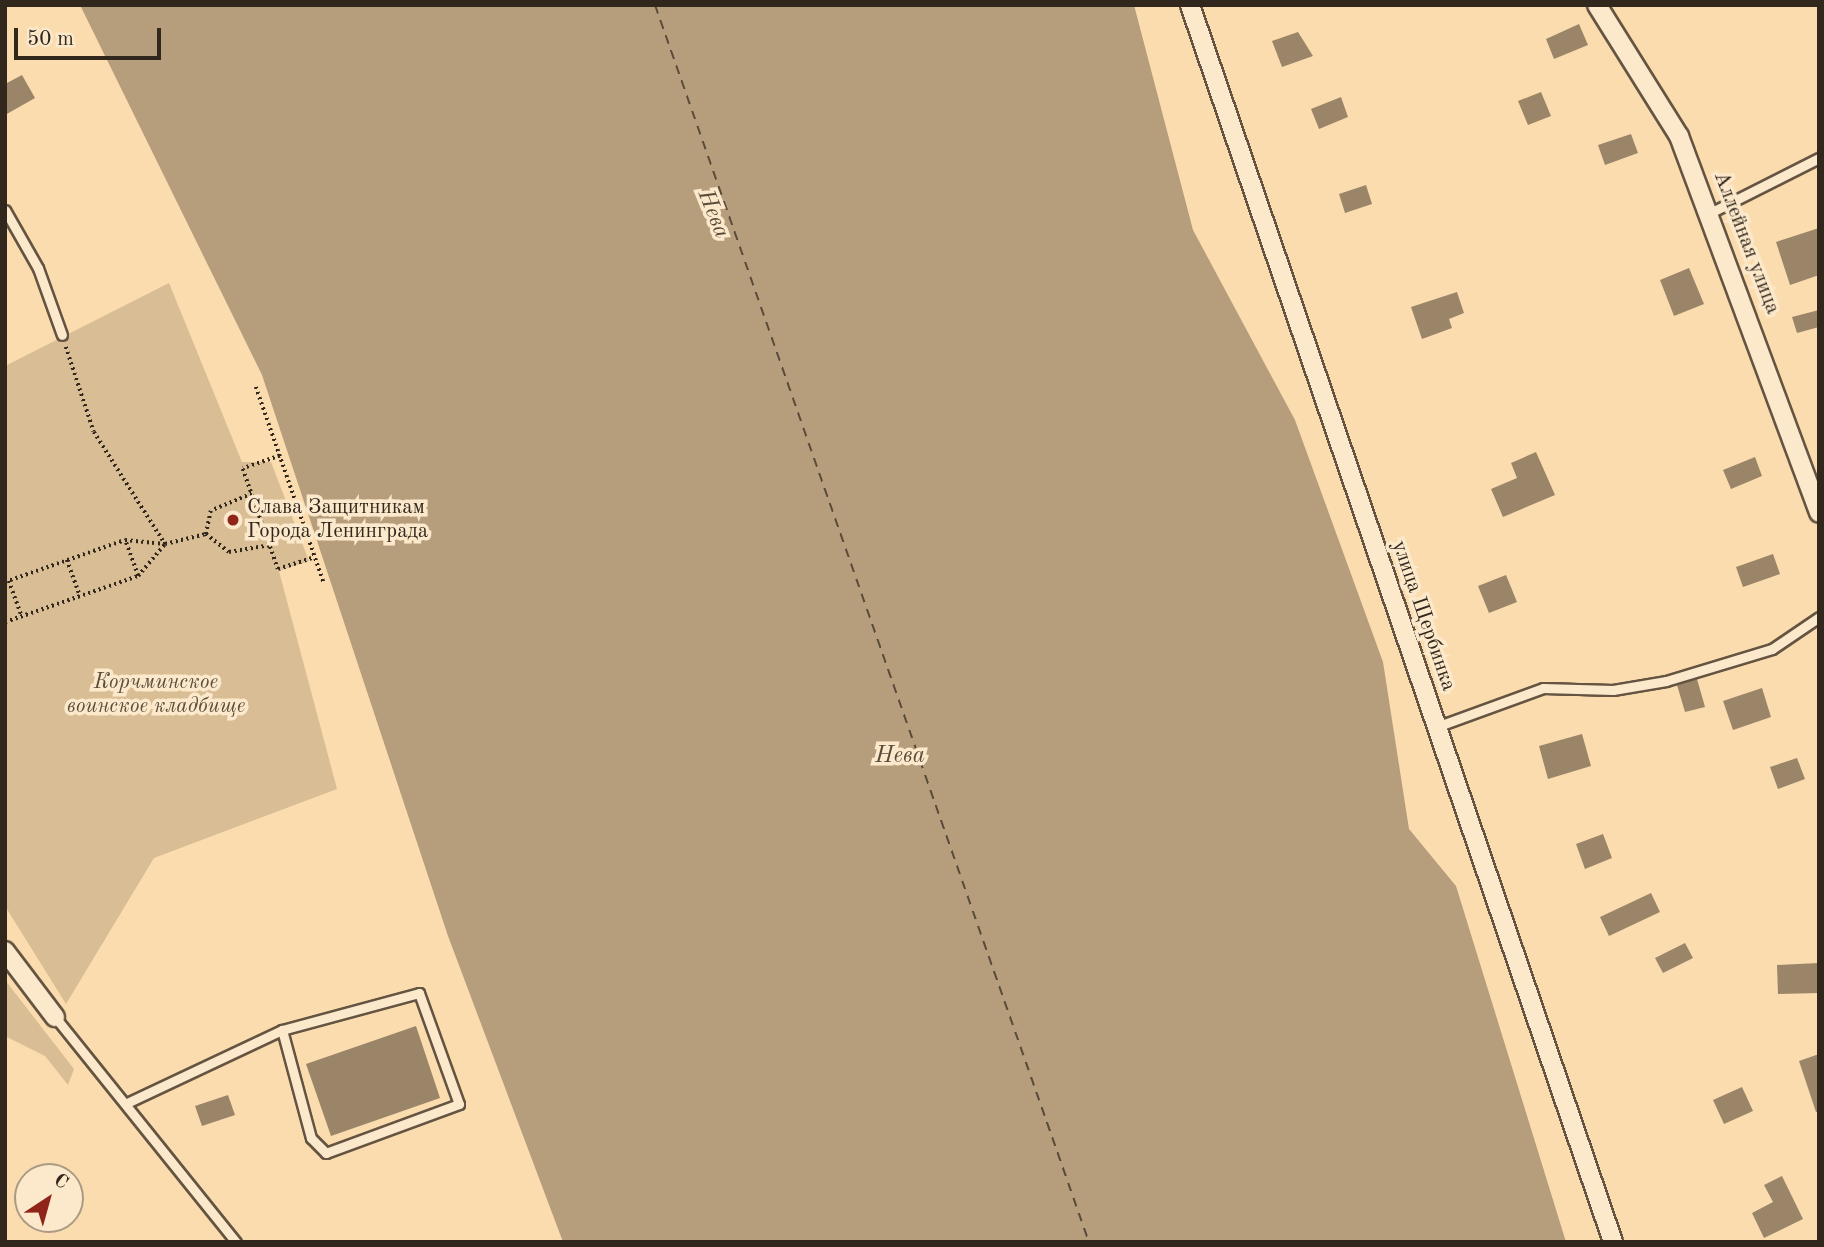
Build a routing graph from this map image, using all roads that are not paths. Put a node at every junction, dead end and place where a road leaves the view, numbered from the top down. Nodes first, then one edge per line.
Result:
1 (1190, 5) edge
2 (1597, 5) edge
3 (1819, 158) edge
4 (5, 210) edge
5 (1712, 212) junction
6 (62, 335) road end
7 (1819, 513) edge
8 (1819, 617) edge
9 (1436, 727) junction
10 (5, 951) edge
11 (55, 1017) joint
12 (282, 1030) junction
13 (129, 1102) junction
14 (236, 1242) edge
15 (1613, 1242) edge

1 - 9 street, улица Щербинка
2 - 5 street, Аллейная улица
3 - 5 lane
4 - 6 lane
5 - 7 street, Аллейная улица
8 - 9 lane
9 - 15 street, улица Щербинка
10 - 11 street
11 - 13 lane
12 - 12 lane
12 - 13 lane
13 - 14 lane

